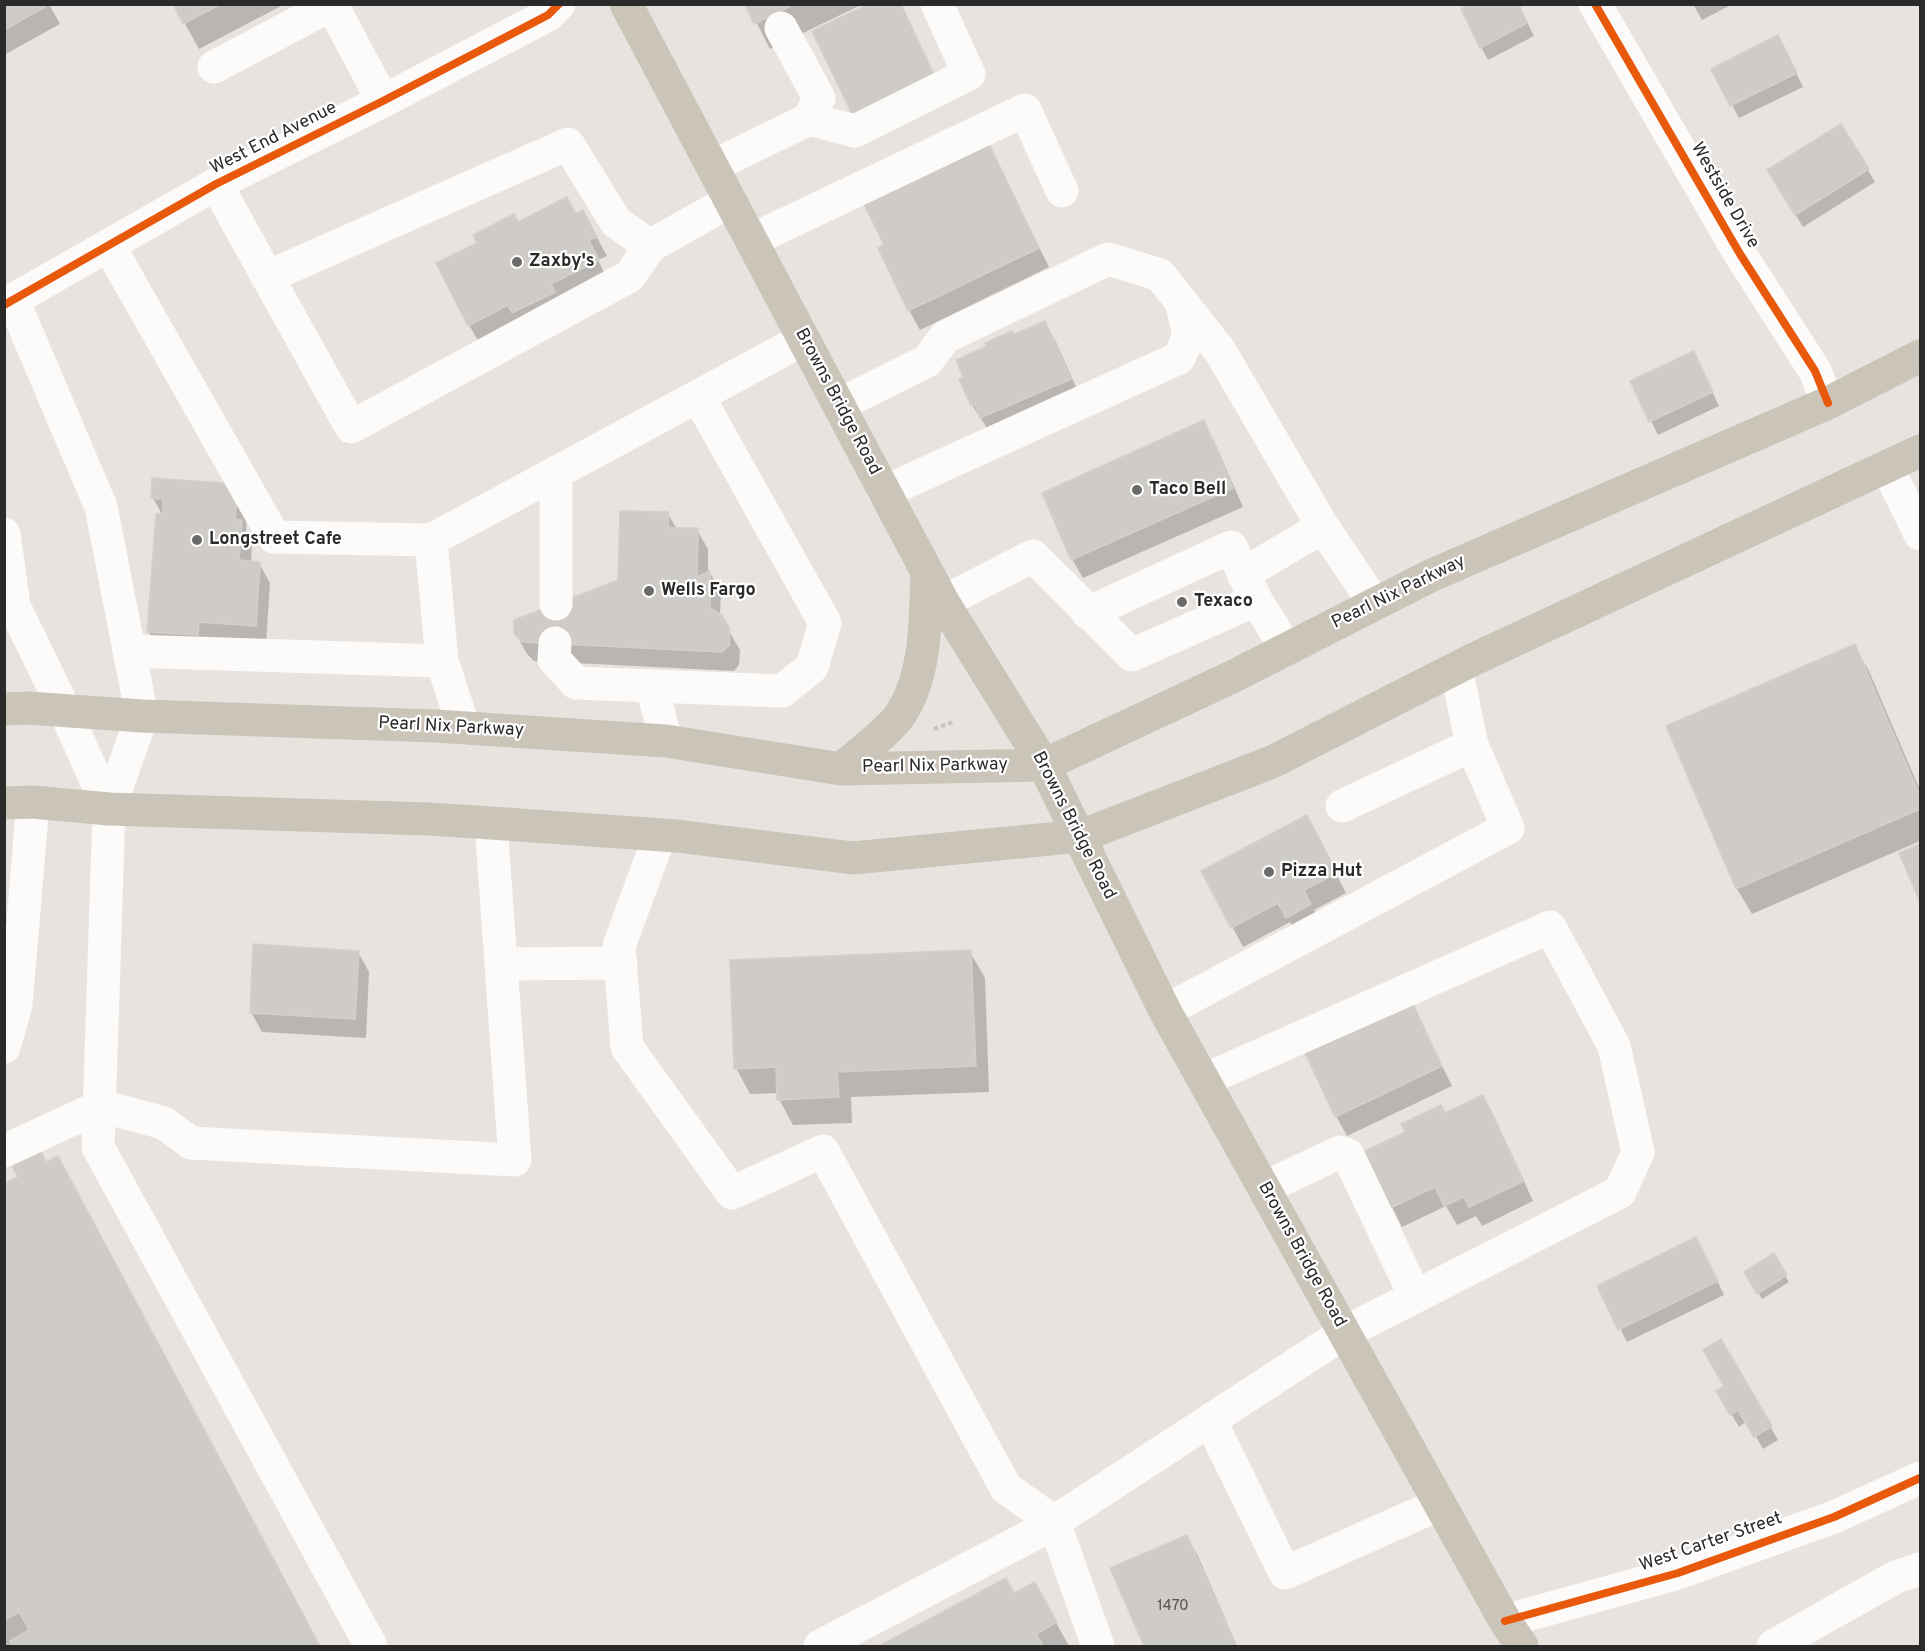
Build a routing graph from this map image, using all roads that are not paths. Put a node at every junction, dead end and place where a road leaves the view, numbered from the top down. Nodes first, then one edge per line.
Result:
1 (559, 4) edge
2 (626, 4) edge
3 (938, 4) edge
4 (1595, 4) edge
5 (332, 5) edge
6 (782, 28) dead end
7 (214, 67) dead end
8 (383, 101) junction
9 (809, 119) junction
10 (713, 166) junction
11 (216, 184) junction
12 (1062, 191) dead end
13 (730, 201) junction
14 (752, 240) junction
15 (109, 246) junction
16 (650, 246) junction
17 (267, 277) junction
18 (9, 303) edge
19 (1182, 304) junction
20 (804, 339) junction
21 (1920, 356) edge
22 (698, 396) junction
23 (1828, 403) junction
24 (838, 405) junction
25 (1920, 451) edge
26 (1887, 466) junction
27 (556, 472) junction
28 (884, 492) junction
29 (1323, 527) junction
30 (4, 534) edge
31 (1920, 534) edge
32 (431, 540) junction
33 (927, 573) junction
34 (1243, 573) junction
35 (943, 602) junction
36 (556, 604) dead end
37 (1375, 604) junction
38 (9, 606) edge
39 (1088, 612) junction
40 (555, 643) dead end
41 (130, 651) junction
42 (1283, 651) junction
43 (441, 661) junction
44 (1456, 668) junction
45 (651, 686) junction
46 (4, 709) edge
47 (65, 711) junction
48 (142, 716) junction
49 (464, 728) junction
50 (666, 741) junction
51 (1472, 745) junction
52 (1044, 765) junction
53 (841, 769) junction
54 (19, 802) edge
55 (1342, 806) dead end
56 (109, 809) junction
57 (491, 824) junction
58 (660, 835) junction
59 (1081, 836) junction
60 (621, 963) junction
61 (502, 964) junction
62 (1165, 1011) junction
63 (4, 1047) edge
64 (1204, 1080) junction
65 (100, 1106) junction
66 (4, 1152) edge
67 (1263, 1188) junction
68 (1415, 1296) junction
69 (1344, 1333) junction
70 (1210, 1420) junction
71 (1920, 1478) edge
72 (1440, 1504) junction
73 (1054, 1522) junction
74 (1920, 1569) edge
75 (1511, 1638) edge
76 (371, 1647) edge
77 (820, 1647) edge
78 (1098, 1647) edge
79 (1773, 1647) edge

1 - 8 street, West End Avenue
2 - 10 main road, Browns Bridge Road
3 - 9 street
4 - 23 street, Westside Drive
5 - 7 street
5 - 8 street
6 - 9 street
8 - 11 street, West End Avenue
9 - 10 street
10 - 13 main road, Browns Bridge Road
11 - 15 street, West End Avenue
11 - 17 street
12 - 14 street
13 - 14 main road, Browns Bridge Road
13 - 16 street
14 - 20 main road, Browns Bridge Road
15 - 18 street, West End Avenue
15 - 32 street
16 - 17 street
16 - 17 street
18 - 41 street
19 - 24 street
19 - 28 street
19 - 29 street
20 - 22 street
20 - 24 main road, Browns Bridge Road
21 - 23 main road, Pearl Nix Parkway
22 - 27 street
22 - 45 street
23 - 37 main road, Pearl Nix Parkway
24 - 28 main road, Browns Bridge Road
25 - 26 main road
26 - 31 street
26 - 44 main road
27 - 32 street
27 - 36 street
28 - 33 main road, Browns Bridge Road
29 - 34 street
29 - 37 street
30 - 38 street
32 - 43 street
33 - 35 main road, Browns Bridge Road
33 - 53 main road
34 - 39 street
34 - 39 street
34 - 42 street
35 - 39 street
35 - 52 main road, Browns Bridge Road
37 - 42 main road, Pearl Nix Parkway
38 - 47 street
40 - 45 street
41 - 43 street
41 - 48 street
42 - 52 main road, Pearl Nix Parkway
43 - 49 street
44 - 51 street
44 - 59 main road
45 - 50 street
46 - 47 main road, Pearl Nix Parkway
47 - 48 main road, Pearl Nix Parkway
47 - 56 street
48 - 49 main road, Pearl Nix Parkway
48 - 56 street
49 - 50 main road, Pearl Nix Parkway
50 - 53 main road, Pearl Nix Parkway
51 - 55 street
51 - 62 street
52 - 53 main road, Pearl Nix Parkway
52 - 59 main road, Browns Bridge Road
54 - 56 main road
54 - 63 street
56 - 57 main road
56 - 65 street
57 - 58 main road
57 - 61 street
58 - 59 main road
58 - 60 street
59 - 62 main road, Browns Bridge Road
60 - 61 street
60 - 73 street
61 - 65 street
62 - 64 main road, Browns Bridge Road
64 - 67 main road, Browns Bridge Road
64 - 68 street
65 - 66 street
65 - 76 street
67 - 68 street
67 - 69 main road, Browns Bridge Road
68 - 69 street
69 - 70 street
69 - 72 main road, Browns Bridge Road
70 - 72 street
70 - 73 street
71 - 75 street, West Carter Street
72 - 75 main road, Browns Bridge Road
73 - 77 street
73 - 78 street
74 - 79 street

